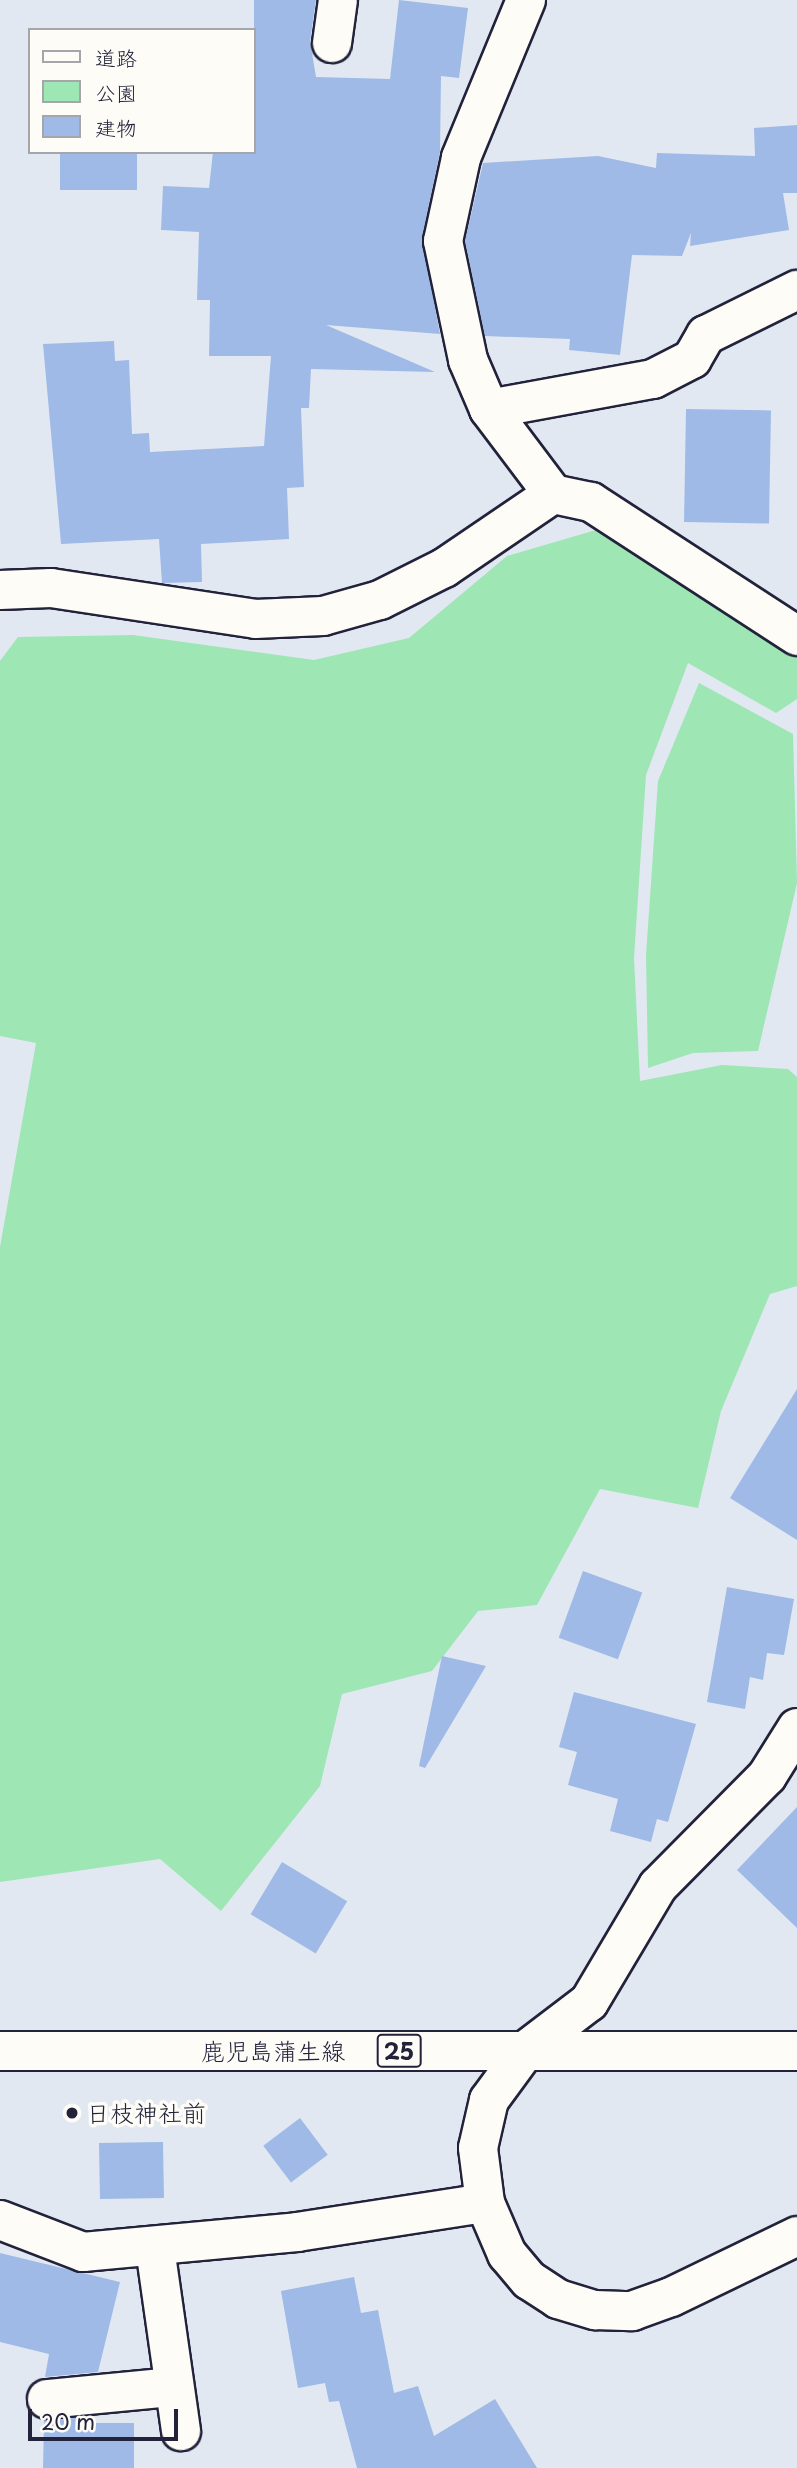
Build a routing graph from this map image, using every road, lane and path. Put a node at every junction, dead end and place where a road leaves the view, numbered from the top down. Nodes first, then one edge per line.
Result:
1 (338, 0) edge
2 (526, 0) edge
3 (332, 43) dead end
4 (797, 290) edge
5 (489, 408) junction
6 (553, 494) junction
7 (2, 595) edge
8 (797, 636) edge
9 (797, 1728) edge
10 (0, 2051) edge
11 (525, 2051) junction
12 (797, 2051) edge
13 (485, 2203) junction
14 (0, 2220) edge
15 (797, 2236) edge
16 (155, 2248) junction
17 (172, 2387) junction
18 (47, 2399) dead end
19 (181, 2431) dead end

1 - 3 street
2 - 5 street
4 - 5 street
5 - 6 street
6 - 7 street
6 - 8 street
9 - 11 street
10 - 11 street, 鹿児島蒲生線 / 25
11 - 12 street, 鹿児島蒲生線 / 25
11 - 13 street
13 - 15 street
13 - 16 street
14 - 16 street
16 - 17 street
17 - 18 street
17 - 19 street

